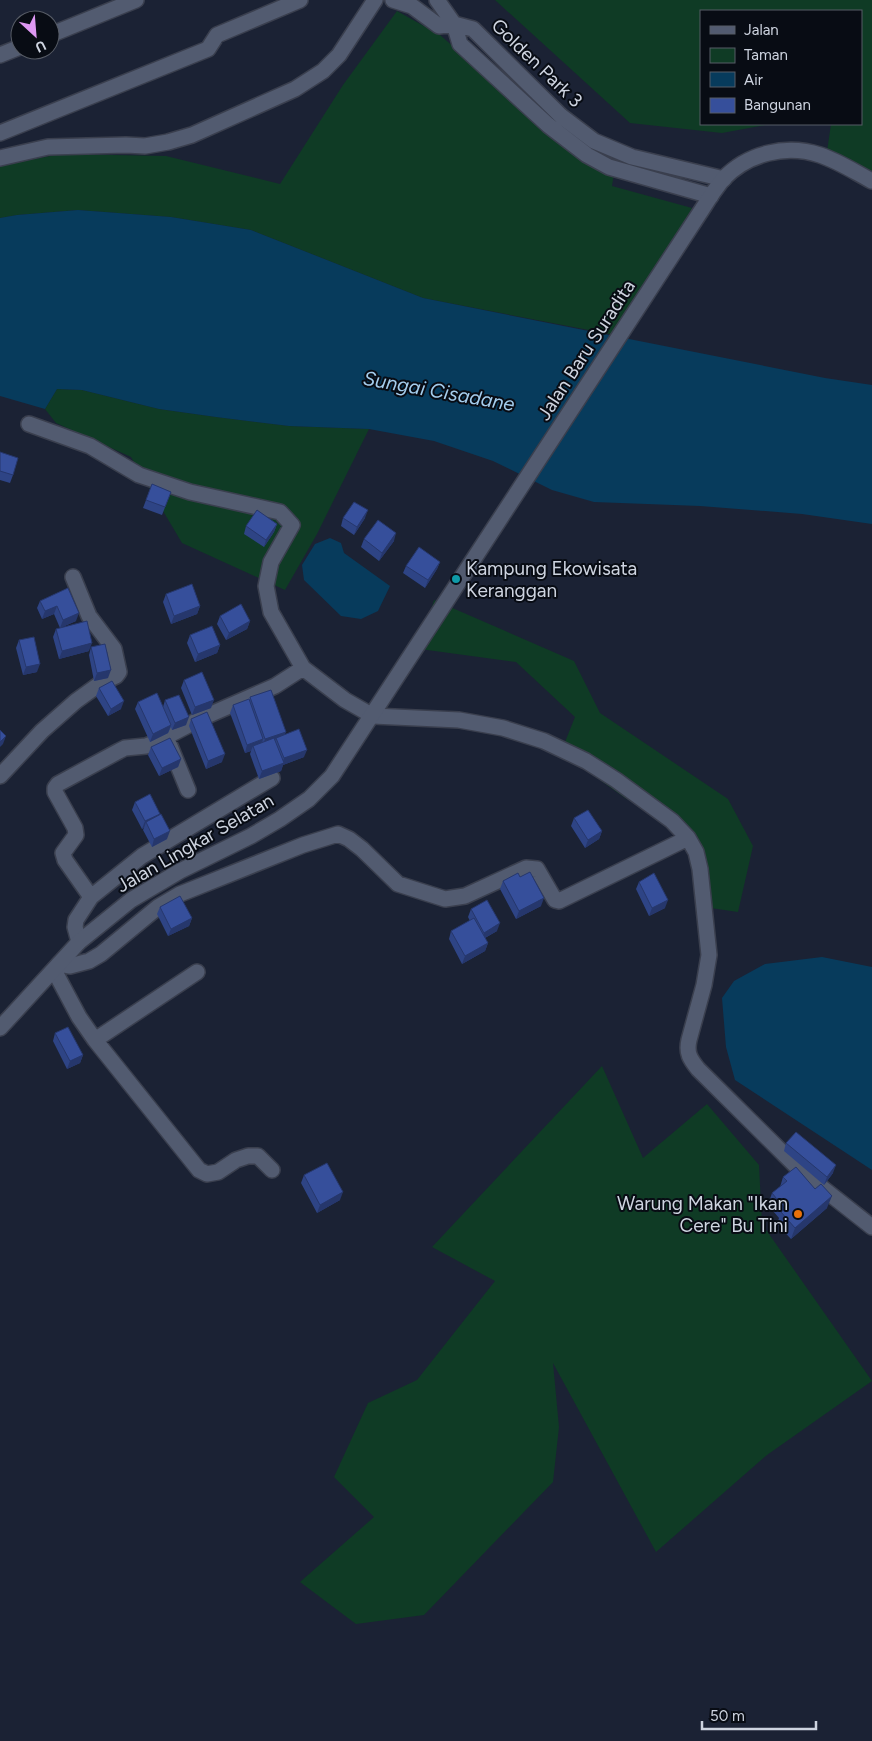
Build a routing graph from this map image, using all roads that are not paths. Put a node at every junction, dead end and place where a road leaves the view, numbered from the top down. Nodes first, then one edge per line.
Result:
1 (136, 0) edge
2 (300, 0) edge
3 (375, 0) edge
4 (393, 0) edge
5 (437, 0) edge
6 (454, 24) junction
7 (60, 31) edge
8 (0, 133) edge
9 (0, 158) edge
10 (724, 179) junction
11 (872, 180) edge
12 (707, 202) junction
13 (29, 424) dead end
14 (73, 577) dead end
15 (303, 668) junction
16 (396, 681) joint
17 (373, 716) junction
18 (166, 737) junction
19 (0, 776) edge
20 (272, 778) dead end
21 (188, 790) dead end
22 (688, 838) junction
23 (91, 897) junction
24 (79, 942) junction
25 (56, 967) junction
26 (196, 972) dead end
27 (0, 1028) edge
28 (95, 1040) junction
29 (272, 1170) dead end
30 (872, 1227) edge

1 - 7 street
2 - 8 street
3 - 9 street
4 - 6 street
5 - 6 street
6 - 10 street, Golden Park 3
6 - 12 street, Golden Park 3
10 - 11 street, Jalan Baru Suradita
10 - 12 street, Jalan Baru Suradita
12 - 16 street, Jalan Baru Suradita
13 - 15 street
14 - 19 street
15 - 17 street
15 - 18 street
16 - 17 street, Jalan Lingkar Selatan
17 - 22 street
17 - 24 street, Jalan Lingkar Selatan
18 - 21 street
18 - 23 street
20 - 23 street
22 - 25 street
22 - 30 street
23 - 24 street
24 - 25 street, Jalan Lingkar Selatan
25 - 27 street, Jalan Lingkar Selatan
25 - 28 street
26 - 28 street
28 - 29 street

